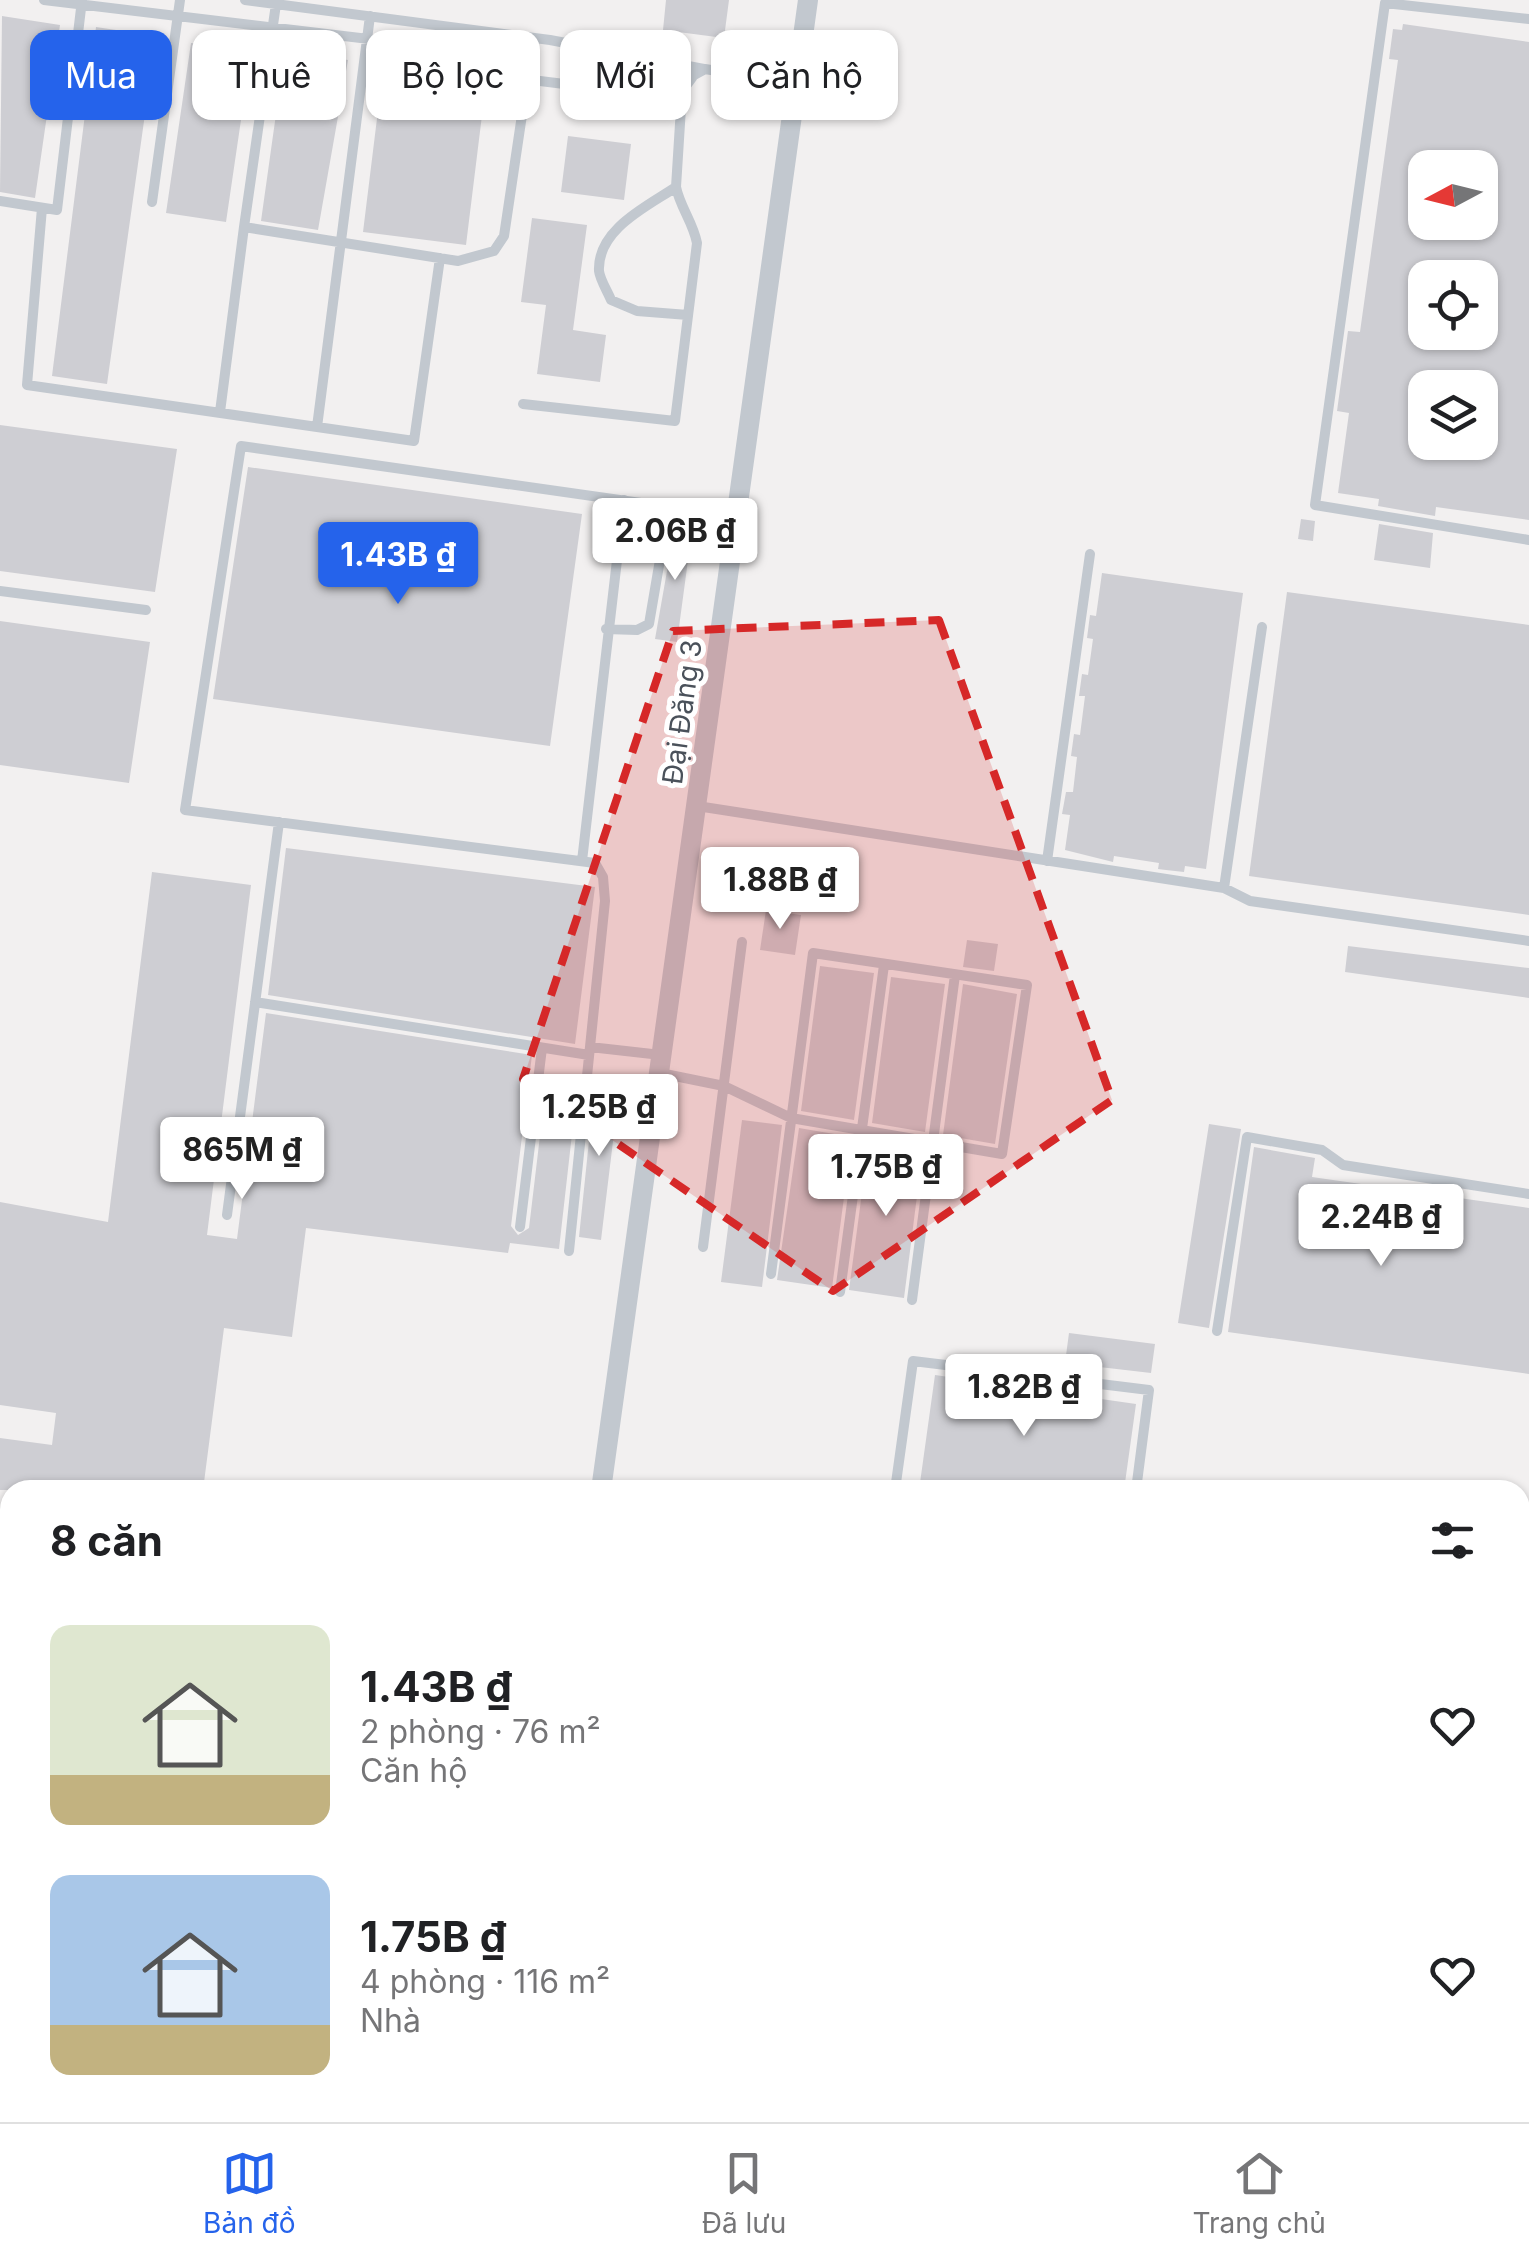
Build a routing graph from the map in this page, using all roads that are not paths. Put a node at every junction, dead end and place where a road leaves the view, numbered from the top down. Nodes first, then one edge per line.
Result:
1 (44, 0) edge
2 (180, 0) edge
3 (245, 0) edge
4 (808, 0) edge
5 (81, 2) edge
6 (276, 4) junction
7 (370, 16) junction
8 (178, 17) junction
9 (1529, 19) edge
10 (272, 29) junction
11 (369, 30) edge
12 (804, 30) edge
13 (366, 40) edge
14 (366, 56) edge
15 (705, 68) junction
16 (711, 69) edge
17 (691, 78) edge
18 (521, 120) edge
19 (680, 120) edge
20 (791, 120) edge
21 (676, 188) junction
22 (0, 201) edge
23 (152, 202) dead end
24 (42, 208) junction
25 (244, 228) junction
26 (342, 243) junction
27 (440, 258) junction
28 (688, 315) junction
29 (523, 404) dead end
30 (220, 412) junction
31 (318, 427) junction
32 (624, 500) junction
33 (1529, 540) edge
34 (1090, 554) dead end
35 (0, 592) edge
36 (146, 610) dead end
37 (1262, 627) dead end
38 (606, 629) junction
39 (696, 806) junction
40 (278, 822) junction
41 (1047, 860) junction
42 (582, 861) junction
43 (1224, 888) junction
44 (1529, 941) edge
45 (742, 942) dead end
46 (884, 965) junction
47 (955, 975) junction
48 (255, 1002) junction
49 (542, 1048) junction
50 (590, 1051) junction
51 (661, 1064) junction
52 (724, 1086) junction
53 (792, 1118) junction
54 (862, 1132) junction
55 (933, 1143) junction
56 (1529, 1194) edge
57 (227, 1215) dead end
58 (520, 1228) dead end
59 (703, 1248) dead end
60 (569, 1251) dead end
61 (771, 1274) dead end
62 (840, 1292) dead end
63 (912, 1300) dead end
64 (1217, 1331) dead end
65 (602, 1480) edge
66 (895, 1480) edge
67 (1137, 1480) edge

1 - 5 lane
2 - 8 lane
3 - 6 lane
4 - 12 street, Đại Đăng 3
5 - 8 lane
5 - 24 lane
6 - 7 lane
6 - 10 lane
7 - 11 lane
7 - 15 lane
8 - 10 lane
8 - 23 lane
9 - 33 lane
10 - 13 lane
10 - 25 lane
14 - 26 lane
15 - 16 lane
15 - 17 lane
18 - 27 lane
19 - 21 lane
20 - 39 street, Đại Đăng 3
21 - 28 lane
21 - 28 lane
22 - 24 lane
24 - 30 lane
25 - 26 lane
25 - 30 lane
26 - 27 lane
26 - 31 lane
27 - 31 lane
28 - 29 lane
30 - 31 lane
32 - 38 lane
32 - 38 lane
32 - 40 lane
34 - 41 lane
35 - 36 lane
37 - 43 lane
38 - 42 lane
39 - 41 lane
39 - 51 street, Đại Đăng 3
40 - 42 lane
40 - 48 lane
41 - 43 lane
42 - 50 lane
43 - 44 lane
45 - 52 lane
46 - 47 lane
46 - 53 lane
46 - 54 lane
47 - 55 lane
47 - 55 lane
48 - 49 lane
48 - 57 lane
49 - 50 lane
49 - 58 lane
50 - 51 lane
50 - 60 lane
51 - 52 lane
51 - 65 street, Đại Đăng 3
52 - 53 lane
52 - 59 lane
53 - 54 lane
53 - 61 lane
54 - 55 lane
54 - 62 lane
55 - 63 lane
56 - 64 lane
66 - 67 lane

